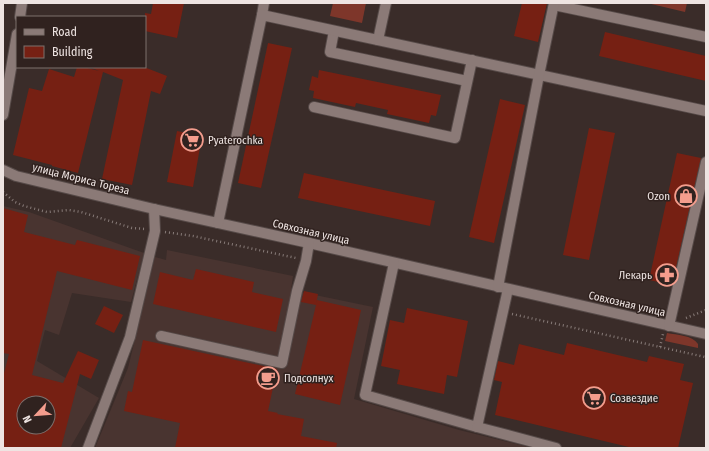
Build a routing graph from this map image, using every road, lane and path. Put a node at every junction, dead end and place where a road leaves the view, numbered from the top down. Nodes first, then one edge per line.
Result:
1 (22, 3) edge
2 (264, 3) edge
3 (386, 3) edge
4 (554, 4) edge
5 (262, 15) junction
6 (20, 16) edge
7 (334, 31) junction
8 (706, 37) edge
9 (16, 40) edge
10 (378, 40) junction
11 (472, 60) junction
12 (539, 75) junction
13 (467, 82) junction
14 (314, 107) dead end
15 (706, 111) edge
16 (3, 115) edge
17 (706, 162) edge
18 (3, 170) edge
19 (3, 192) edge
20 (154, 209) junction
21 (218, 223) junction
22 (155, 231) junction
23 (309, 243) junction
24 (306, 261) junction
25 (394, 263) junction
26 (498, 287) junction
27 (508, 289) junction
28 (502, 312) junction
29 (666, 328) junction
30 (706, 334) edge
31 (161, 336) dead end
32 (660, 347) junction
33 (705, 357) dead end
34 (477, 427) junction
35 (88, 448) edge
36 (556, 448) edge

1 - 6 street
2 - 5 street
3 - 10 street
4 - 8 street
4 - 12 street
5 - 7 street
5 - 21 street
7 - 10 street
7 - 13 street
9 - 16 street
10 - 11 street
11 - 12 street
11 - 13 street
12 - 15 street
12 - 26 street
13 - 14 street
17 - 29 street
18 - 20 street, улица Мориса Тореза
19 - 22 path
20 - 21 street, Совхозная улица
20 - 22 street
21 - 23 street, Совхозная улица
22 - 24 path
22 - 35 street
23 - 24 street
23 - 25 street, Совхозная улица
24 - 31 street
25 - 26 street, Совхозная улица
25 - 34 street
26 - 27 street, Совхозная улица
27 - 28 street
27 - 29 street, Совхозная улица
28 - 32 path
28 - 34 street
29 - 30 street, Совхозная улица
29 - 32 path
32 - 33 path
34 - 36 street

